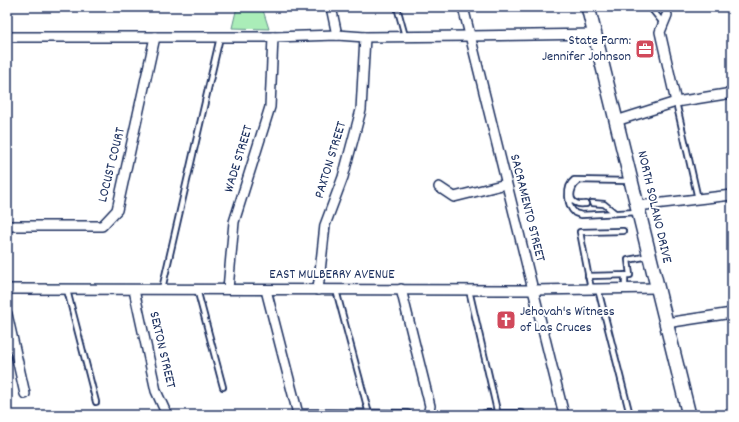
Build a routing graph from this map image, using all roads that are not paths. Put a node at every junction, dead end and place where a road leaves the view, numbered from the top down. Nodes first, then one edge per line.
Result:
1 (330, 7) edge
2 (397, 7) edge
3 (463, 7) edge
4 (588, 7) edge
5 (650, 7) edge
6 (665, 19) joint
7 (594, 34) junction
8 (337, 35) junction
9 (471, 36) junction
10 (7, 37) edge
11 (220, 37) junction
12 (273, 37) junction
13 (365, 37) junction
14 (405, 37) junction
15 (155, 38) junction
16 (732, 93) edge
17 (676, 102) junction
18 (616, 120) junction
19 (580, 180) junction
20 (631, 182) junction
21 (506, 184) junction
22 (439, 187) dead end
23 (732, 195) edge
24 (698, 199) junction
25 (592, 203) dead end
26 (586, 204) dead end
27 (638, 209) junction
28 (615, 213) junction
29 (7, 226) edge
30 (623, 231) dead end
31 (649, 256) junction
32 (625, 275) junction
33 (588, 276) junction
34 (626, 288) junction
35 (657, 288) junction
36 (7, 289) edge
37 (197, 289) junction
38 (228, 289) junction
39 (401, 289) junction
40 (595, 289) junction
41 (67, 290) junction
42 (134, 290) junction
43 (162, 290) junction
44 (266, 290) junction
45 (318, 290) junction
46 (336, 290) junction
47 (468, 290) junction
48 (533, 290) junction
49 (732, 313) edge
50 (7, 314) edge
51 (666, 323) junction
52 (223, 387) dead end
53 (25, 394) dead end
54 (96, 402) dead end
55 (298, 414) edge
56 (369, 414) edge
57 (167, 415) edge
58 (343, 415) edge
59 (407, 415) edge
60 (428, 415) edge
61 (486, 415) edge
62 (498, 415) edge
63 (521, 415) edge
64 (564, 415) edge
65 (630, 415) edge
66 (689, 415) edge

1 - 8 street
2 - 14 lane
3 - 9 street, SACRAMENTO STREET
4 - 7 main road, NORTH SOLANO DRIVE
5 - 6 lane
6 - 17 street
7 - 9 street
7 - 18 main road, NORTH SOLANO DRIVE
8 - 12 street
8 - 13 street
9 - 14 street
9 - 21 street, SACRAMENTO STREET
10 - 15 street
11 - 12 street
11 - 15 street
11 - 43 lane
12 - 38 street, WADE STREET
13 - 14 street
13 - 45 street, PAXTON STREET
15 - 29 street, LOCUST COURT
16 - 17 street
17 - 18 street
17 - 24 lane
18 - 20 main road, NORTH SOLANO DRIVE
19 - 20 lane
19 - 26 lane
19 - 28 lane
20 - 27 main road, NORTH SOLANO DRIVE
21 - 22 street
21 - 48 street, SACRAMENTO STREET
23 - 24 street
24 - 27 street
25 - 28 lane
27 - 28 lane
27 - 31 main road, NORTH SOLANO DRIVE
30 - 33 lane
31 - 32 lane
31 - 35 main road, NORTH SOLANO DRIVE
32 - 33 lane
32 - 34 lane
33 - 40 lane
34 - 35 street, EAST MULBERRY AVENUE
34 - 40 street, EAST MULBERRY AVENUE
35 - 51 main road, NORTH SOLANO DRIVE
36 - 41 street, EAST MULBERRY AVENUE
37 - 38 street, EAST MULBERRY AVENUE
37 - 43 street, EAST MULBERRY AVENUE
37 - 52 lane
38 - 44 street, EAST MULBERRY AVENUE
39 - 46 street, EAST MULBERRY AVENUE
39 - 47 street, EAST MULBERRY AVENUE
39 - 60 street
40 - 48 street, EAST MULBERRY AVENUE
40 - 65 lane
41 - 42 street, EAST MULBERRY AVENUE
41 - 54 lane
42 - 43 street, EAST MULBERRY AVENUE
42 - 57 street, SEXTON STREET
44 - 45 street, EAST MULBERRY AVENUE
44 - 55 street
45 - 46 street, EAST MULBERRY AVENUE
46 - 56 lane
47 - 48 street, EAST MULBERRY AVENUE
47 - 62 lane
48 - 64 street, SACRAMENTO STREET
49 - 51 street
50 - 53 street
51 - 66 main road, NORTH SOLANO DRIVE
55 - 58 street
56 - 58 street
56 - 59 street
61 - 62 street
62 - 63 street

